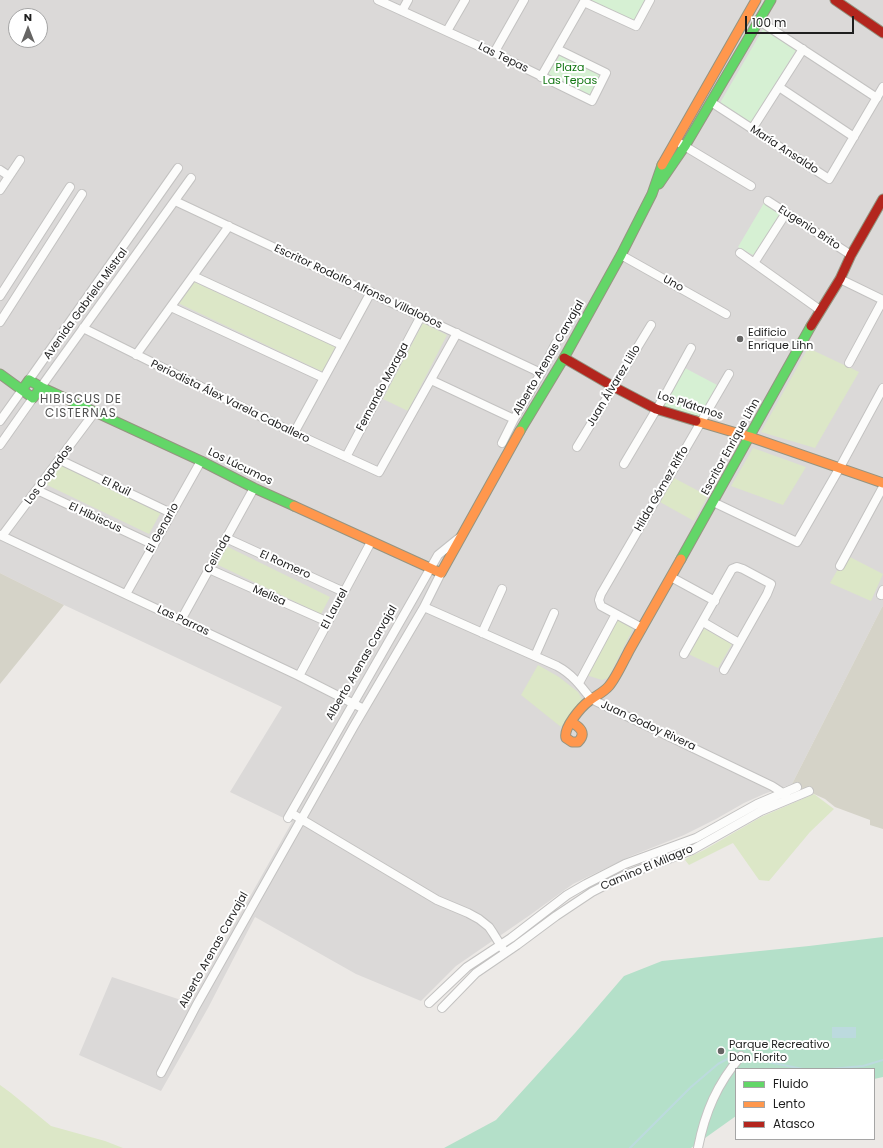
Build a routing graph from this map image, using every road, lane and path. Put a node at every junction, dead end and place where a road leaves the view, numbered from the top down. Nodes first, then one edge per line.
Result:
1 (378, 0) edge
2 (408, 0) edge
3 (465, 0) edge
4 (524, 0) edge
5 (650, 0) edge
6 (756, 0) edge
7 (771, 0) edge
8 (836, 0) edge
9 (585, 1) edge
10 (402, 11) junction
11 (758, 20) junction
12 (447, 31) junction
13 (883, 33) edge
14 (557, 49) junction
15 (803, 49) junction
16 (494, 53) junction
17 (716, 70) junction
18 (726, 76) junction
19 (541, 77) junction
20 (779, 87) junction
21 (883, 87) edge
22 (877, 98) junction
23 (711, 102) junction
24 (752, 129) junction
25 (854, 137) junction
26 (675, 140) junction
27 (685, 146) junction
28 (20, 160) dead end
29 (178, 168) dead end
30 (0, 170) edge
31 (10, 176) junction
32 (191, 178) dead end
33 (751, 186) dead end
34 (70, 187) dead end
35 (0, 190) edge
36 (82, 194) dead end
37 (652, 194) junction
38 (883, 199) edge
39 (175, 201) junction
40 (768, 201) dead end
41 (786, 213) junction
42 (230, 226) junction
43 (740, 253) dead end
44 (621, 255) junction
45 (851, 255) junction
46 (754, 263) junction
47 (193, 276) junction
48 (840, 279) junction
49 (370, 292) junction
50 (0, 296) edge
51 (883, 300) edge
52 (171, 307) junction
53 (820, 310) junction
54 (726, 314) dead end
55 (421, 316) junction
56 (0, 322) edge
57 (651, 325) dead end
58 (83, 328) junction
59 (457, 333) junction
60 (556, 343) dead end
61 (342, 345) junction
62 (691, 348) dead end
63 (136, 355) junction
64 (564, 358) junction
65 (848, 363) dead end
66 (541, 373) junction
67 (0, 374) edge
68 (729, 374) dead end
69 (324, 378) junction
70 (29, 380) junction
71 (431, 380) junction
72 (41, 387) junction
73 (614, 387) junction
74 (883, 388) edge
75 (22, 390) junction
76 (33, 398) junction
77 (656, 409) junction
78 (94, 413) junction
79 (514, 419) junction
80 (0, 421) edge
81 (700, 423) junction
82 (294, 433) junction
83 (750, 437) junction
84 (502, 443) dead end
85 (0, 445) edge
86 (577, 447) dead end
87 (346, 457) junction
88 (60, 460) junction
89 (201, 461) junction
90 (624, 464) dead end
91 (840, 469) junction
92 (883, 483) edge
93 (883, 487) edge
94 (254, 488) junction
95 (37, 490) junction
96 (713, 502) junction
97 (171, 513) junction
98 (464, 533) junction
99 (1, 536) edge
100 (226, 538) junction
101 (372, 542) junction
102 (154, 545) junction
103 (840, 566) dead end
104 (430, 568) junction
105 (209, 569) junction
106 (442, 574) junction
107 (671, 577) junction
108 (502, 589) dead end
109 (344, 592) junction
110 (126, 594) junction
111 (715, 601) junction
112 (424, 607) junction
113 (554, 613) dead end
114 (616, 614) junction
115 (181, 620) junction
116 (328, 622) junction
117 (703, 622) junction
118 (642, 628) junction
119 (482, 633) junction
120 (739, 643) junction
121 (684, 654) dead end
122 (535, 656) junction
123 (724, 670) dead end
124 (299, 676) junction
125 (579, 683) junction
126 (591, 699) junction
127 (353, 703) junction
128 (364, 709) junction
129 (571, 722) dead end
130 (797, 786) dead end
131 (783, 792) junction
132 (809, 792) dead end
133 (790, 799) junction
134 (302, 819) junction
135 (500, 944) junction
136 (505, 953) junction
137 (429, 1003) dead end
138 (442, 1008) dead end
139 (739, 1059) dead end
140 (161, 1073) dead end
141 (698, 1148) edge

1 - 10 street, Las Tepas
2 - 10 street
3 - 12 street
4 - 16 street
5 - 9 street
6 - 17 street, Alberto Arenas Carvajal
7 - 11 street, Alberto Arenas Carvajal
8 - 13 street
9 - 14 street
10 - 12 street, Las Tepas
11 - 15 street
11 - 18 street, Alberto Arenas Carvajal
12 - 16 street, Las Tepas
14 - 19 street
14 - 19 street, Las Tepas
15 - 20 street
15 - 22 street
16 - 19 street, Las Tepas
17 - 18 street
17 - 26 street, Alberto Arenas Carvajal
18 - 23 street, Alberto Arenas Carvajal
20 - 24 street
20 - 25 street
21 - 22 street, María Ansaldo
22 - 25 street, María Ansaldo
23 - 24 street, María Ansaldo
23 - 27 street, Alberto Arenas Carvajal
24 - 25 street, María Ansaldo
26 - 27 street
26 - 37 street, Alberto Arenas Carvajal
27 - 33 street
27 - 37 street, Alberto Arenas Carvajal
28 - 31 street
29 - 70 street, Avenida Gabriela Mistral
30 - 31 street
31 - 35 street
32 - 39 street, Avenida Gabriela Mistral
34 - 50 street
36 - 56 street
37 - 44 street, Alberto Arenas Carvajal
38 - 45 street, Escritor Enrique Lihn
39 - 42 street, Escritor Rodolfo Alfonso Villalobos
39 - 58 street, Avenida Gabriela Mistral
40 - 41 street, Eugenio Brito
41 - 45 street, Eugenio Brito
41 - 46 street
42 - 47 street
42 - 49 street, Escritor Rodolfo Alfonso Villalobos
43 - 46 street
44 - 54 street, Uno
44 - 64 street, Alberto Arenas Carvajal
45 - 48 street, Escritor Enrique Lihn
46 - 53 street
47 - 52 street
47 - 61 street
48 - 51 street
48 - 53 street, Escritor Enrique Lihn
49 - 55 street, Escritor Rodolfo Alfonso Villalobos
49 - 61 street
51 - 65 street
52 - 63 street
52 - 69 street
53 - 83 street, Escritor Enrique Lihn
55 - 59 street, Escritor Rodolfo Alfonso Villalobos
55 - 87 street, Fernando Moraga
57 - 73 street, Juan Álvarez Lillo
58 - 63 street, Periodista Álex Varela Caballero
58 - 72 street, Avenida Gabriela Mistral
59 - 66 street, Escritor Rodolfo Alfonso Villalobos
59 - 71 street
60 - 66 street, Alberto Arenas Carvajal
61 - 69 street
62 - 77 street
63 - 82 street, Periodista Álex Varela Caballero
64 - 73 street, Los Plátanos
64 - 98 street, Alberto Arenas Carvajal
66 - 79 street, Alberto Arenas Carvajal
67 - 75 street
68 - 81 street, Hilda Gómez Riffo
69 - 82 street
70 - 72 street, Los Lúcumos
70 - 75 street, Avenida Gabriela Mistral
71 - 79 street
71 - 87 street, Periodista Álex Varela Caballero
72 - 76 street, Avenida Gabriela Mistral
72 - 78 street, Los Lúcumos
73 - 77 street, Los Plátanos
73 - 86 street, Juan Álvarez Lillo
74 - 91 street
75 - 76 street
75 - 80 street, Avenida Gabriela Mistral
76 - 85 street, Avenida Gabriela Mistral
77 - 81 street, Los Plátanos
77 - 90 street
78 - 88 street, Los Copados
78 - 89 street, Los Lúcumos
79 - 84 street, Alberto Arenas Carvajal
81 - 83 street, Los Plátanos
81 - 114 street, Hilda Gómez Riffo
82 - 87 street, Periodista Álex Varela Caballero
83 - 91 street, Los Plátanos
83 - 96 street, Escritor Enrique Lihn
88 - 95 street, Los Copados
88 - 97 street, El Ruil
89 - 94 street, Los Lúcumos
89 - 97 street, El Genario
91 - 92 street, Los Plátanos
91 - 96 street
93 - 103 street
94 - 100 street, Celinda
94 - 101 street, Los Lúcumos
95 - 99 street, Los Copados
95 - 102 street, El Hibiscus
96 - 107 street, Escritor Enrique Lihn
97 - 102 street, El Genario
98 - 104 street, Alberto Arenas Carvajal
98 - 106 street, Alberto Arenas Carvajal
99 - 110 street, Las Parras
100 - 105 street, Celinda
100 - 109 street, El Romero
101 - 104 street, Los Lúcumos
101 - 109 street, El Laurel
102 - 110 street, El Genario
104 - 106 street, Los Lúcumos
104 - 127 street, Alberto Arenas Carvajal
105 - 115 street, Celinda
105 - 116 street, Melisa
106 - 112 street, Alberto Arenas Carvajal
107 - 111 street
107 - 118 street, Escritor Enrique Lihn
108 - 119 street
109 - 116 street, El Laurel
110 - 115 street, Las Parras
111 - 117 street
111 - 120 street
112 - 119 street, Juan Godoy Rivera
112 - 128 street, Alberto Arenas Carvajal
113 - 122 street
114 - 118 street
114 - 125 street
115 - 124 street, Las Parras
116 - 124 street, El Laurel
117 - 120 street
117 - 121 street
118 - 126 street, Escritor Enrique Lihn
119 - 122 street, Juan Godoy Rivera
120 - 123 street
122 - 125 street, Juan Godoy Rivera
124 - 127 street, Las Parras
125 - 126 street, Juan Godoy Rivera
126 - 129 street, Escritor Enrique Lihn
126 - 131 street, Juan Godoy Rivera
127 - 128 street, Las Parras
127 - 134 street, Alberto Arenas Carvajal
128 - 134 street, Alberto Arenas Carvajal
130 - 131 street, Camino El Milagro
131 - 133 street, Juan Godoy Rivera
131 - 135 street, Camino El Milagro
132 - 133 street, Camino El Milagro
133 - 136 street, Camino El Milagro
134 - 135 street
134 - 140 street, Alberto Arenas Carvajal
135 - 136 street
135 - 137 street, Camino El Milagro
136 - 138 street, Camino El Milagro
139 - 141 street

